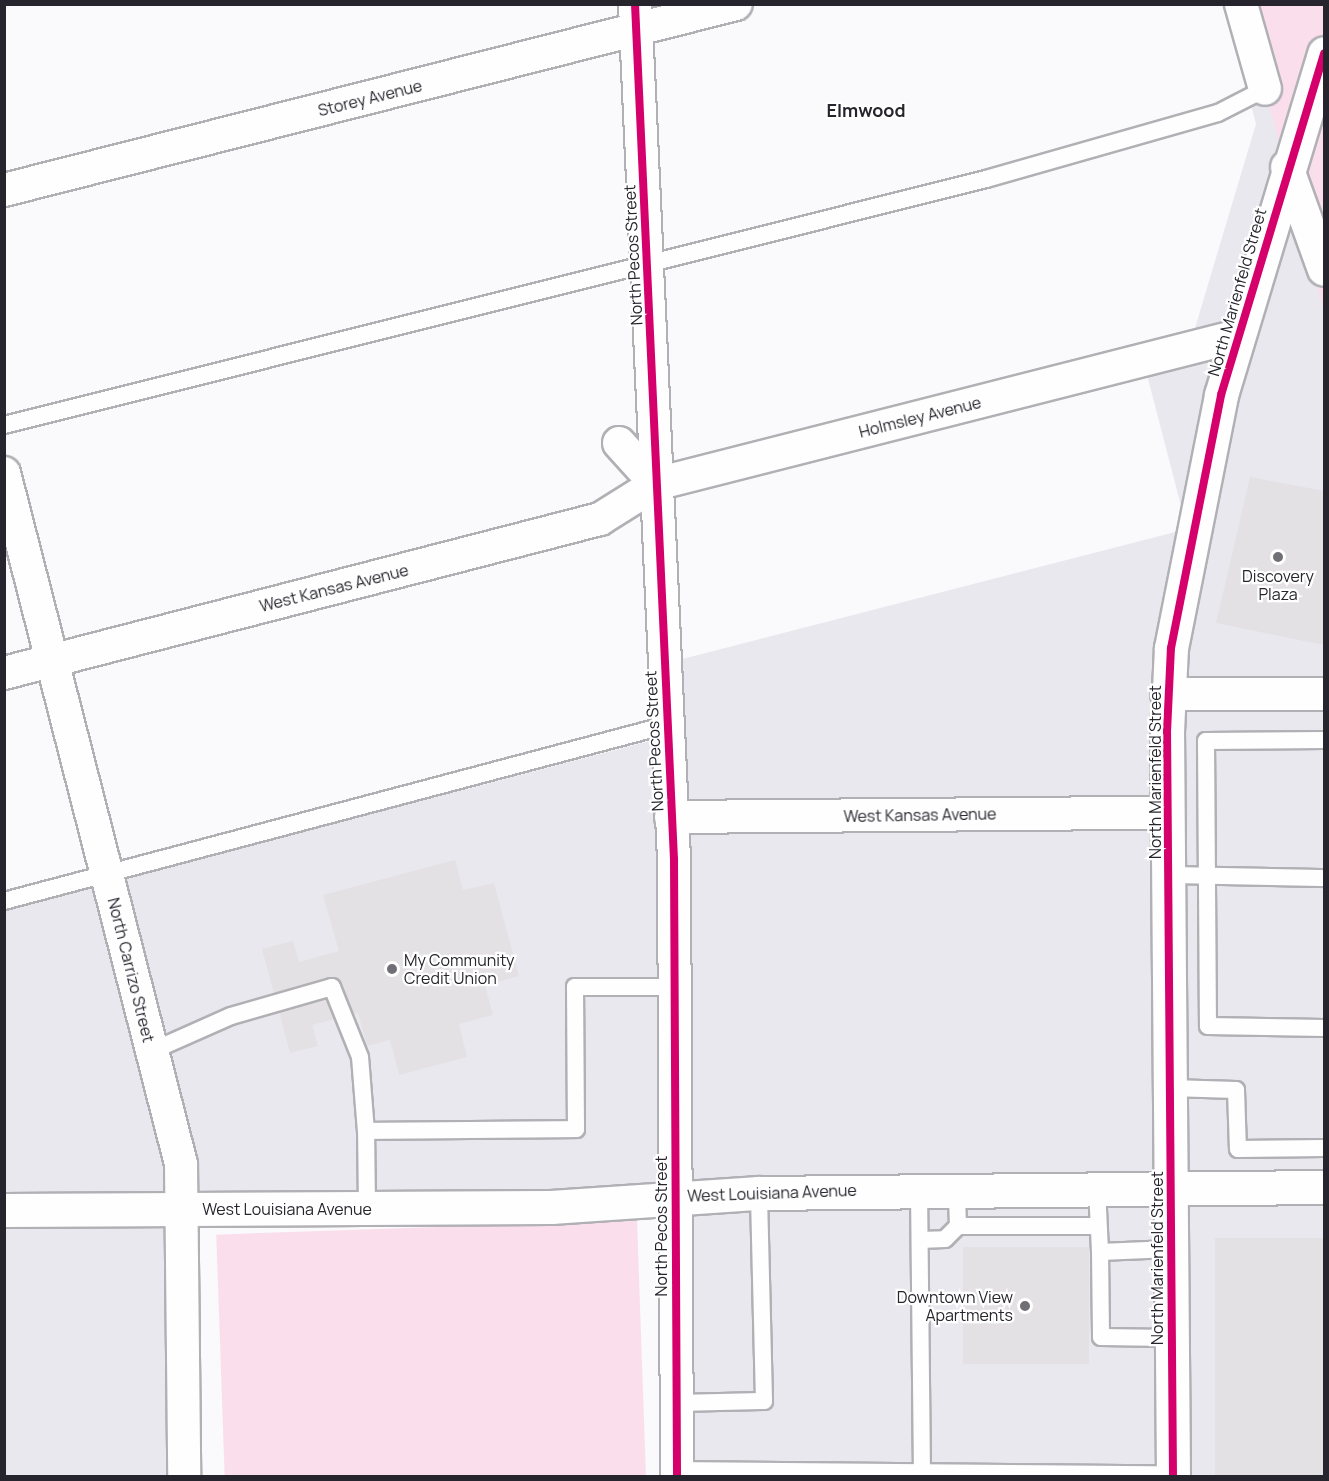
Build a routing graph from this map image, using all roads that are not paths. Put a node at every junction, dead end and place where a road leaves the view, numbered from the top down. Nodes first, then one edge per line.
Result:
1 (736, 4) edge
2 (1241, 4) edge
3 (636, 18) edge
4 (1324, 53) edge
5 (1264, 89) joint
6 (1287, 167) junction
7 (4, 190) edge
8 (647, 264) junction
9 (1324, 270) edge
10 (1238, 336) junction
11 (4, 425) edge
12 (619, 443) dead end
13 (4, 473) edge
14 (656, 484) junction
15 (52, 661) junction
16 (4, 673) edge
17 (1167, 694) junction
18 (1324, 694) edge
19 (667, 725) junction
20 (1324, 740) edge
21 (1168, 813) junction
22 (671, 817) junction
23 (106, 872) junction
24 (1169, 875) junction
25 (1209, 876) junction
26 (1324, 878) edge
27 (4, 901) edge
28 (674, 987) junction
29 (1324, 1028) edge
30 (152, 1051) junction
31 (1170, 1088) junction
32 (366, 1131) junction
33 (1324, 1148) edge
34 (1171, 1187) junction
35 (1324, 1187) edge
36 (1097, 1188) junction
37 (919, 1189) junction
38 (957, 1189) junction
39 (759, 1193) junction
40 (674, 1197) junction
41 (367, 1209) junction
42 (4, 1210) edge
43 (180, 1210) junction
44 (958, 1226) junction
45 (1098, 1226) junction
46 (920, 1240) junction
47 (1171, 1249) junction
48 (1100, 1252) junction
49 (1170, 1338) junction
50 (675, 1403) junction
51 (922, 1472) edge
52 (677, 1473) edge
53 (708, 1473) edge
54 (1173, 1475) edge
55 (184, 1476) edge

1 - 3 street, Storey Avenue
2 - 5 street
3 - 7 street, Storey Avenue
3 - 8 street, North Pecos Street
4 - 6 street, North Marienfeld Street
5 - 8 lane
6 - 9 street
6 - 10 street, North Marienfeld Street
8 - 11 lane
8 - 14 street, North Pecos Street
10 - 14 street, Holmsley Avenue
10 - 17 street, North Marienfeld Street
12 - 14 street
13 - 15 street, North Carrizo Street
14 - 15 street, West Kansas Avenue
14 - 19 street, North Pecos Street
15 - 16 street, West Kansas Avenue
15 - 23 street, North Carrizo Street
17 - 18 street
17 - 21 street, North Marienfeld Street
19 - 22 street, North Pecos Street
19 - 23 lane
20 - 25 lane
21 - 22 street, West Kansas Avenue
21 - 24 street, North Marienfeld Street
22 - 28 street, North Pecos Street
23 - 27 lane
23 - 30 street, North Carrizo Street
24 - 25 lane
24 - 31 street, North Marienfeld Street
25 - 26 lane
25 - 29 lane
28 - 32 lane
28 - 40 street, North Pecos Street
30 - 32 lane
30 - 43 street, North Carrizo Street
31 - 33 lane
31 - 34 street, North Marienfeld Street
32 - 41 lane
34 - 35 street, West Louisiana Avenue
34 - 36 street, West Louisiana Avenue
34 - 47 street, North Marienfeld Street
36 - 38 street, West Louisiana Avenue
36 - 45 lane
37 - 38 street, West Louisiana Avenue
37 - 39 street, West Louisiana Avenue
37 - 46 lane
38 - 44 lane
39 - 40 street, West Louisiana Avenue
39 - 50 lane
40 - 41 street, West Louisiana Avenue
40 - 50 street, North Pecos Street
41 - 43 street, West Louisiana Avenue
42 - 43 street, West Louisiana Avenue
43 - 55 street, North Carrizo Street
44 - 45 lane
44 - 46 lane
45 - 48 lane
46 - 51 lane
47 - 48 lane
47 - 49 street, North Marienfeld Street
48 - 49 lane
49 - 54 street, North Marienfeld Street
50 - 52 street, North Pecos Street
51 - 53 lane
51 - 54 lane
52 - 53 lane

